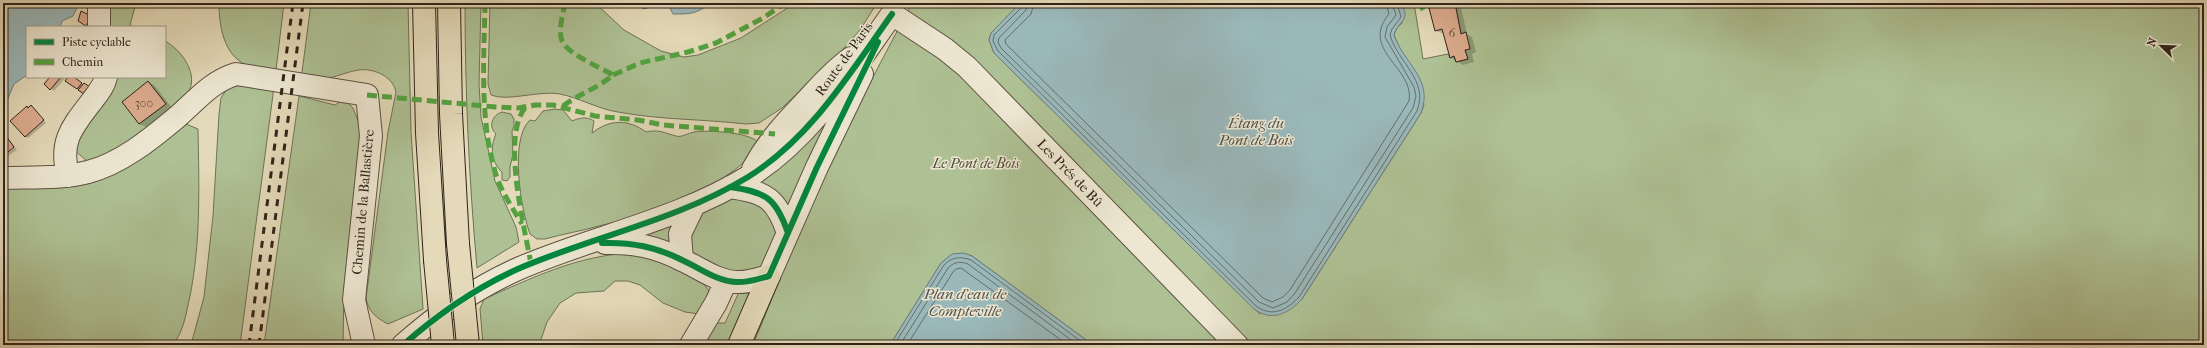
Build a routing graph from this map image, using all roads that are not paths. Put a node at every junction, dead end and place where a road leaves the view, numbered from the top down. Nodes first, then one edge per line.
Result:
1 (99, 3) edge
2 (424, 3) edge
3 (449, 3) edge
4 (895, 8) edge
5 (99, 26) edge
6 (106, 78) edge
7 (68, 176) junction
8 (3, 178) edge
9 (730, 187) junction
10 (694, 205) junction
11 (788, 233) junction
12 (593, 243) junction
13 (682, 260) junction
14 (769, 276) junction
15 (726, 281) junction
16 (364, 345) edge
17 (404, 345) edge
18 (443, 345) edge
19 (468, 345) edge
20 (691, 345) edge
21 (739, 345) edge
22 (1237, 345) edge

1 - 5 street
2 - 18 highway, bridge
3 - 19 highway, bridge
4 - 9 street, Route de Paris
4 - 11 street, Route de Paris
4 - 22 street, Les Prés de Bû
6 - 7 street
7 - 8 street, Chemin de la Ballastière
7 - 16 street, Chemin de la Ballastière
9 - 10 street, Route de Paris
9 - 11 street
10 - 12 street, Route de Paris
10 - 13 street
11 - 14 street, Route de Paris
12 - 13 street
12 - 17 street, Route de Paris
13 - 15 street
14 - 15 street
14 - 21 highway
15 - 20 street

